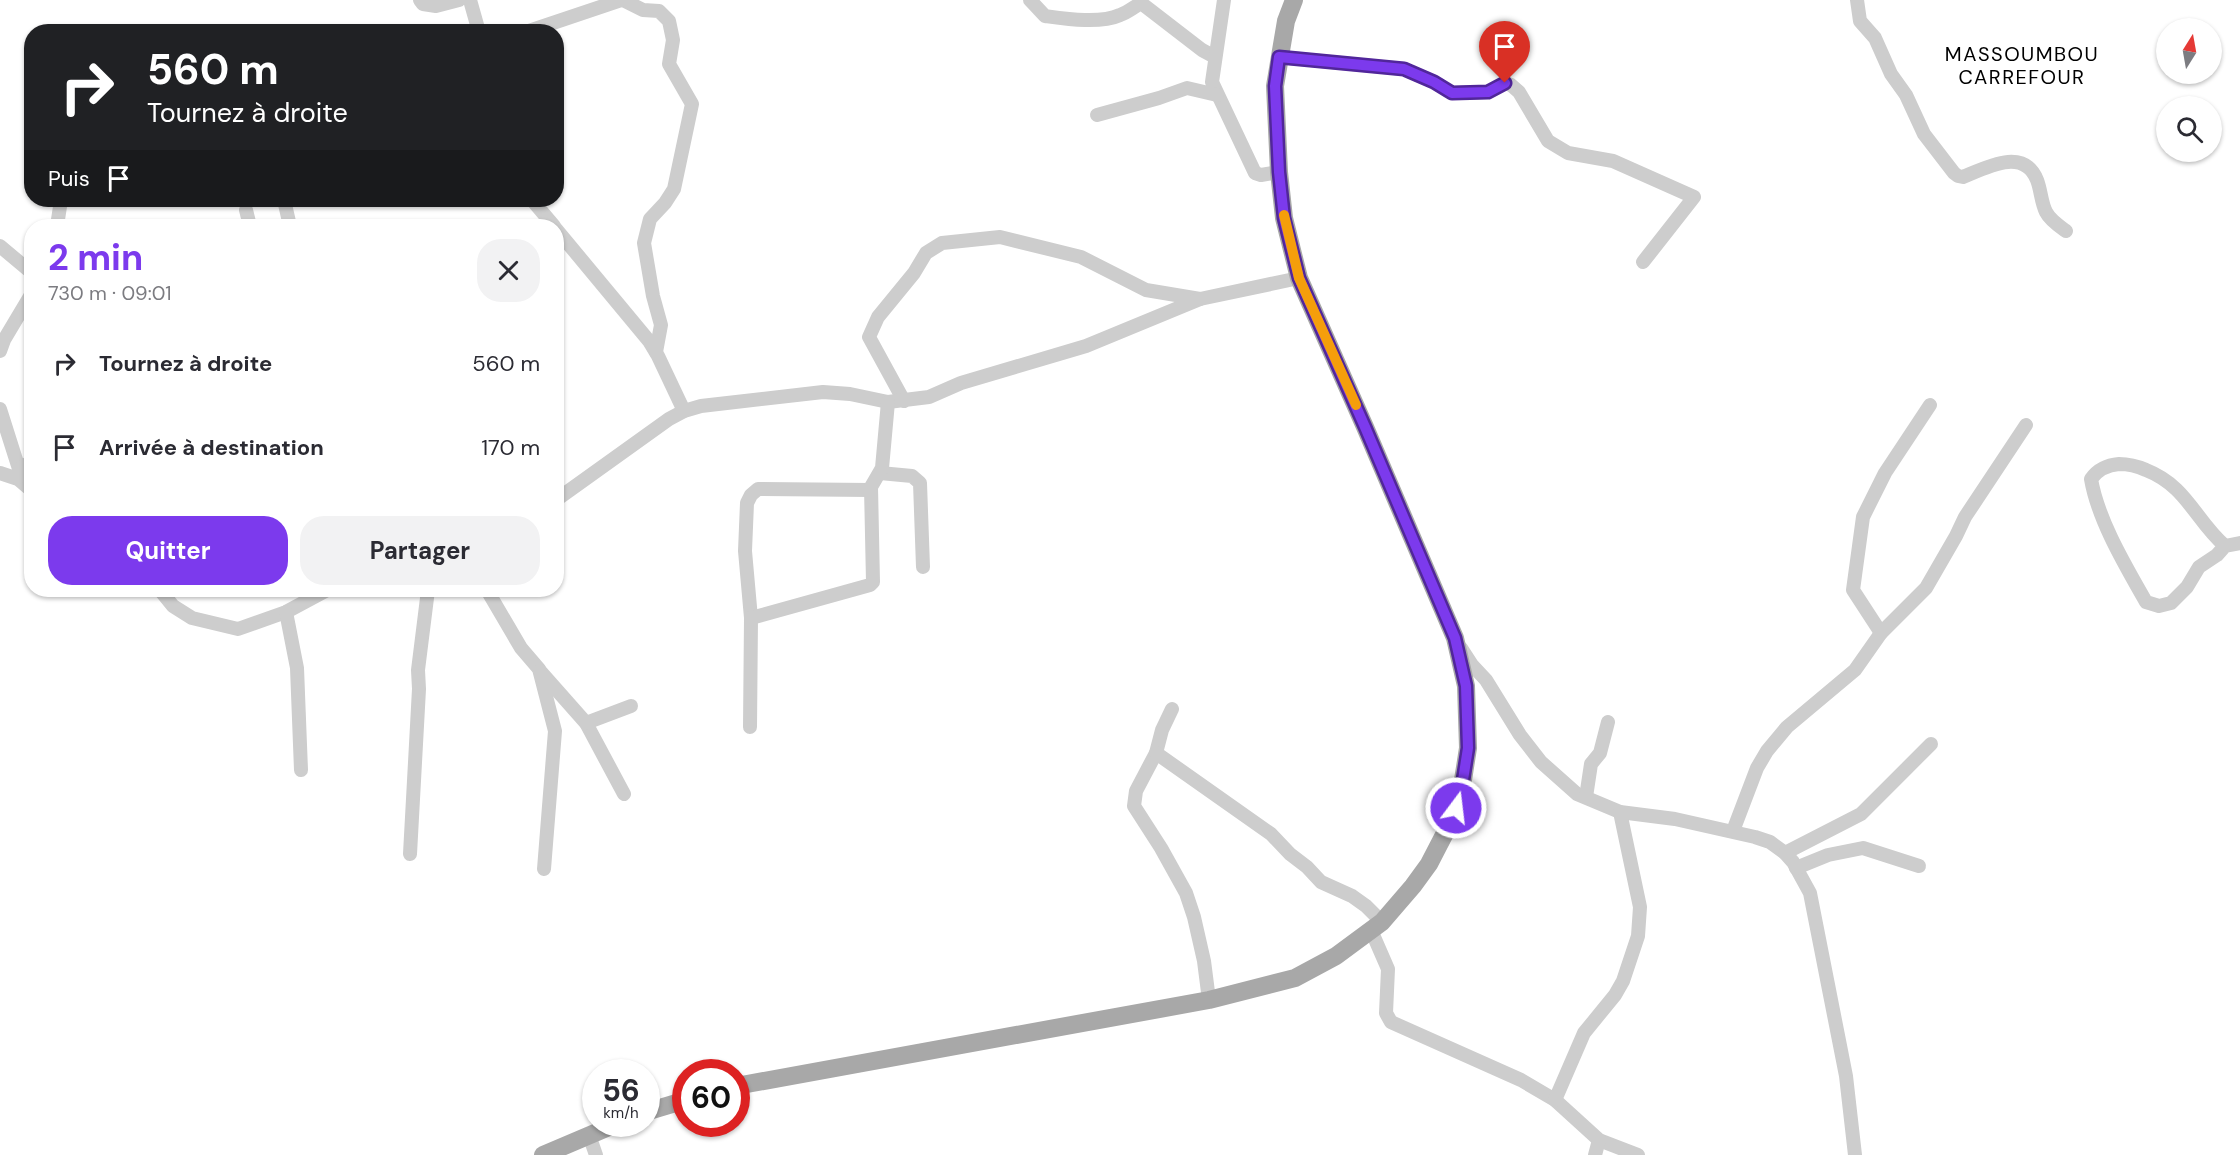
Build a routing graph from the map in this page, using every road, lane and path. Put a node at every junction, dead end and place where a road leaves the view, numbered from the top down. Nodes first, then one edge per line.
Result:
1 (420, 0) edge
2 (459, 0) edge
3 (470, 0) edge
4 (622, 0) edge
5 (1030, 0) edge
6 (1224, 0) edge
7 (1294, 0) edge
8 (1857, 0) edge
9 (477, 24) edge
10 (550, 24) edge
11 (1215, 57) junction
12 (1279, 57) junction
13 (1217, 95) junction
14 (1097, 115) dead end
15 (1279, 172) junction
16 (538, 207) edge
17 (246, 210) dead end
18 (248, 219) edge
19 (548, 219) edge
20 (2066, 231) dead end
21 (564, 239) edge
22 (0, 246) edge
23 (1643, 262) dead end
24 (24, 266) edge
25 (1299, 278) junction
26 (1200, 300) junction
27 (24, 306) edge
28 (0, 351) edge
29 (656, 352) junction
30 (904, 401) junction
31 (888, 402) junction
32 (1930, 405) dead end
33 (0, 409) edge
34 (684, 411) junction
35 (2026, 425) dead end
36 (24, 469) edge
37 (0, 473) edge
38 (880, 473) junction
39 (19, 474) junction
40 (24, 481) edge
41 (871, 490) junction
42 (564, 494) edge
43 (2240, 543) edge
44 (2225, 546) junction
45 (922, 567) dead end
46 (166, 597) edge
47 (314, 597) edge
48 (427, 597) edge
49 (491, 597) edge
50 (286, 612) junction
51 (751, 618) junction
52 (1881, 633) junction
53 (1455, 638) junction
54 (538, 669) junction
55 (631, 706) dead end
56 (1172, 709) dead end
57 (1608, 722) dead end
58 (586, 723) junction
59 (750, 727) dead end
60 (1931, 744) dead end
61 (1156, 753) junction
62 (301, 770) dead end
63 (624, 794) dead end
64 (1586, 797) junction
65 (1620, 812) junction
66 (1733, 831) junction
67 (1785, 853) junction
68 (410, 854) dead end
69 (1919, 866) dead end
70 (544, 868) dead end
71 (1796, 868) junction
72 (1377, 926) junction
73 (1209, 1000) junction
74 (750, 1083) edge
75 (1555, 1100) junction
76 (584, 1137) edge
77 (590, 1137) edge
78 (1599, 1140) junction
79 (543, 1155) edge
80 (596, 1155) edge
81 (1595, 1155) edge
82 (1638, 1155) edge
83 (1855, 1155) edge

1 - 2 street
3 - 9 street
4 - 10 street
4 - 29 street
5 - 11 street
6 - 11 street
7 - 12 main road
8 - 20 street
11 - 13 street
12 - 15 main road
12 - 23 street
13 - 14 street
13 - 15 street
15 - 25 main road
16 - 19 street
17 - 18 street
21 - 29 street
22 - 24 street
25 - 26 street
25 - 53 main road
26 - 30 street
26 - 30 street
27 - 28 street
29 - 34 street
30 - 31 street
31 - 34 street
31 - 38 street
32 - 52 street
33 - 39 street
34 - 42 street
35 - 52 street
36 - 39 street
37 - 39 street
38 - 41 street
38 - 45 street
39 - 40 street
41 - 51 street
41 - 51 street
43 - 44 street
44 - 44 street
46 - 50 street
47 - 50 street
48 - 68 street
49 - 54 street
50 - 62 street
51 - 59 street
52 - 66 street
53 - 64 street
53 - 72 main road
54 - 58 street
54 - 70 street
55 - 58 street
56 - 61 street
57 - 64 street
58 - 63 street
60 - 67 street
61 - 72 street
61 - 73 street
64 - 65 street
65 - 66 street
65 - 75 street
66 - 67 street
67 - 71 street
69 - 71 street
71 - 83 street
72 - 73 main road
72 - 75 street
73 - 74 main road
75 - 78 street
76 - 79 main road
77 - 80 street
78 - 81 street
78 - 82 street

